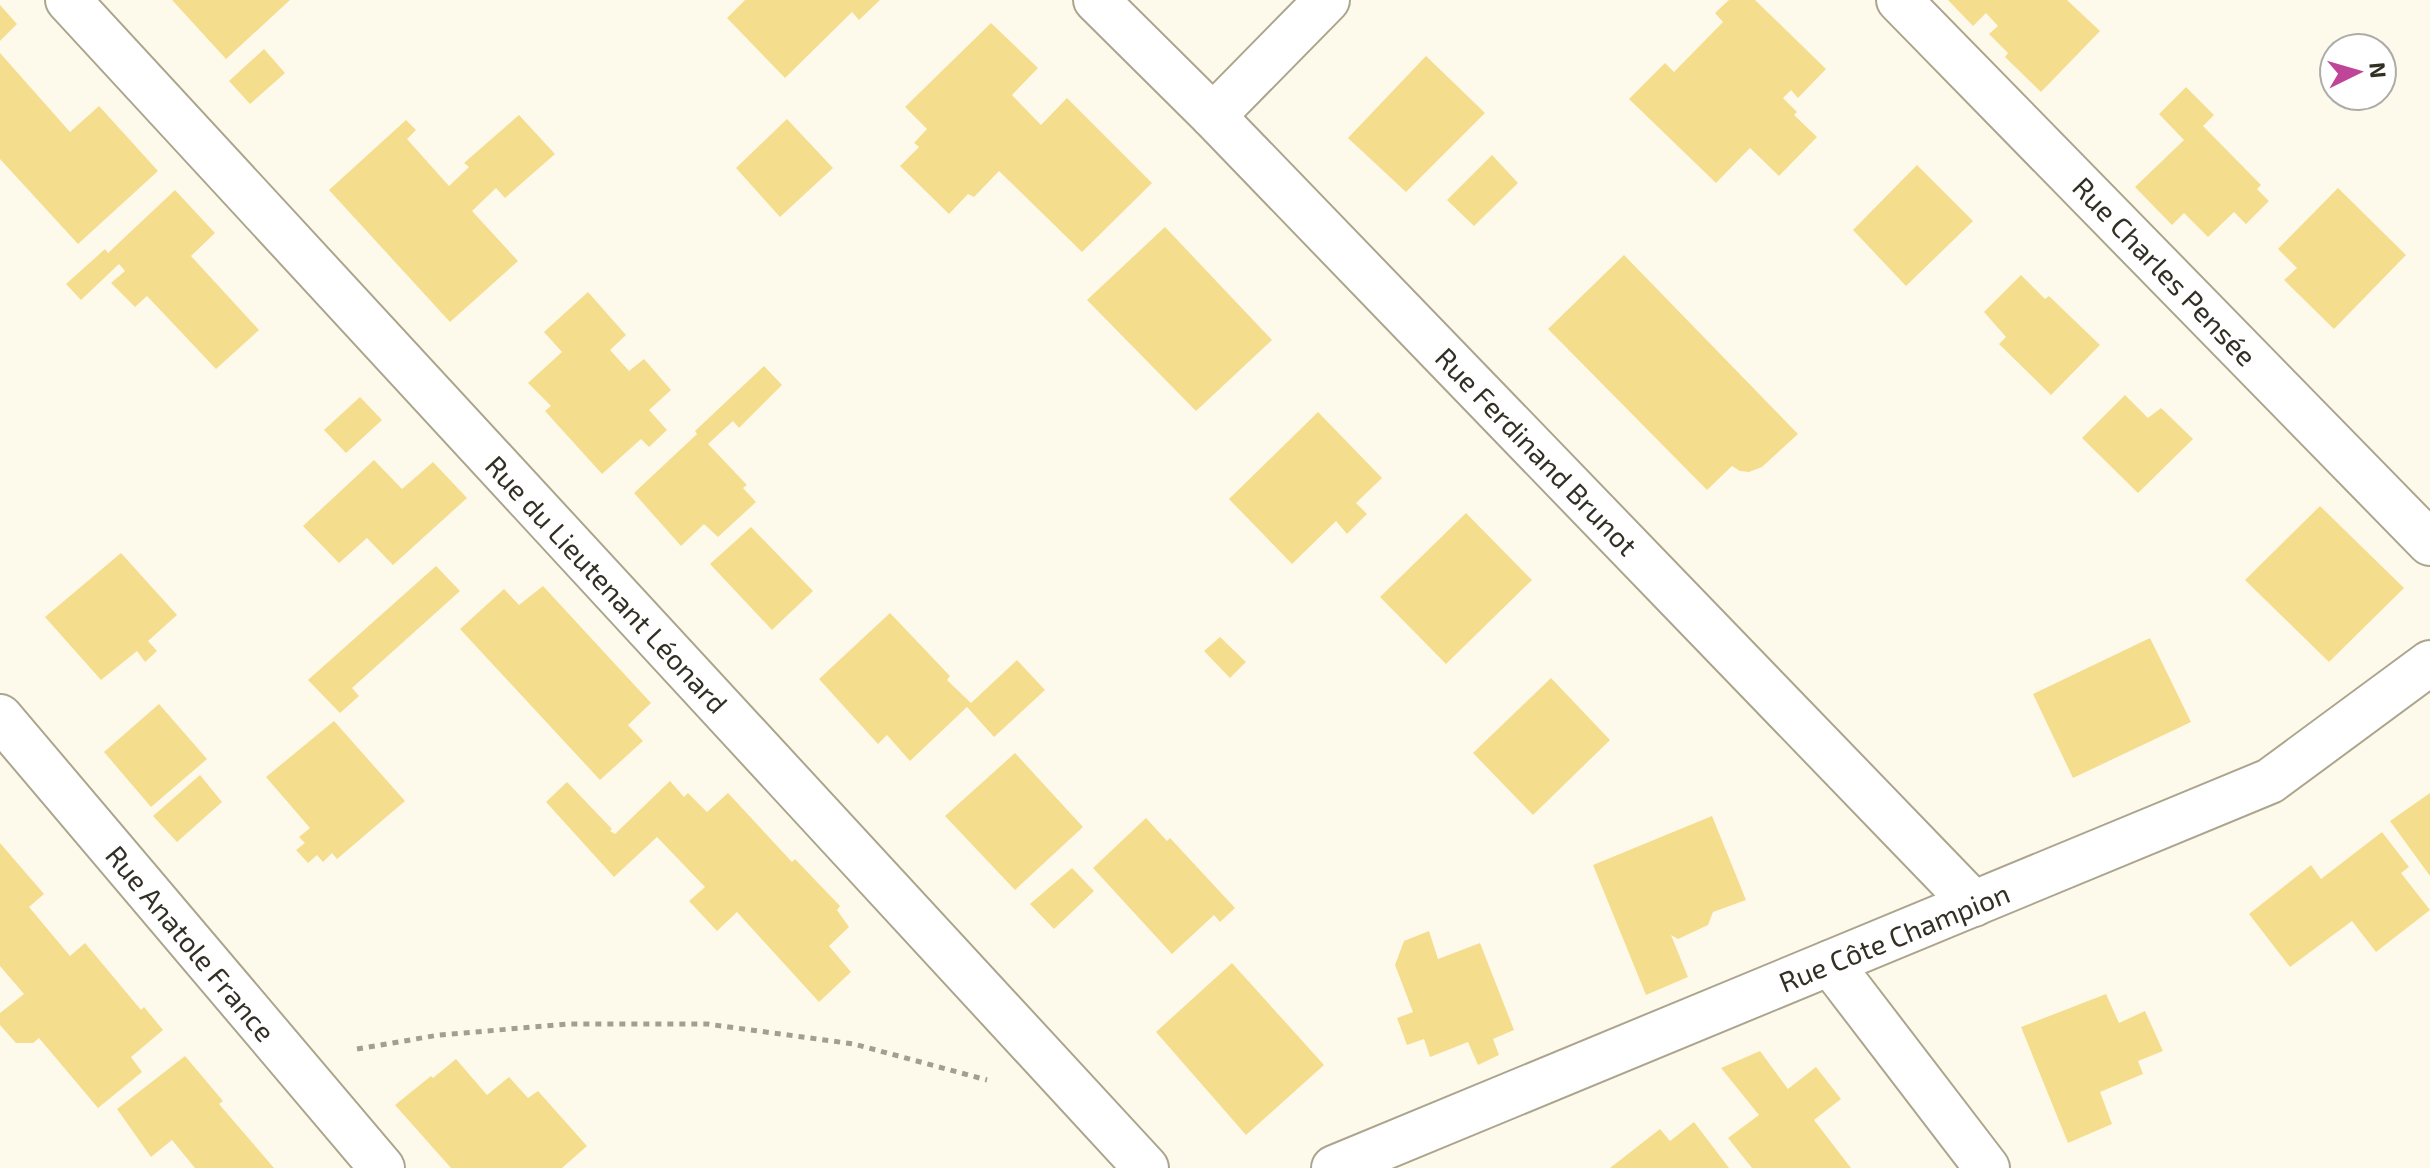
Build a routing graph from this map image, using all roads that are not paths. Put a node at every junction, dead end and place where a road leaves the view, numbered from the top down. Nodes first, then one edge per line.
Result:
1 (68, 0) edge
2 (1096, 0) edge
3 (1327, 0) edge
4 (1899, 0) edge
5 (1213, 116) junction
6 (2430, 543) edge
7 (2430, 663) edge
8 (0, 717) edge
9 (1974, 904) junction
10 (1830, 963) junction
11 (382, 1168) edge
12 (1146, 1168) edge
13 (1334, 1168) edge
14 (1987, 1168) edge

1 - 12 street, Rue du Lieutenant Léonard
2 - 5 street, Rue Ferdinand Brunot
3 - 5 street
4 - 6 street, Rue Charles Pensée
5 - 9 street, Rue Ferdinand Brunot
7 - 9 street, Rue Côte Champion
8 - 11 street, Rue Anatole France
9 - 10 street, Rue Côte Champion
10 - 13 street, Rue Côte Champion
10 - 14 street

